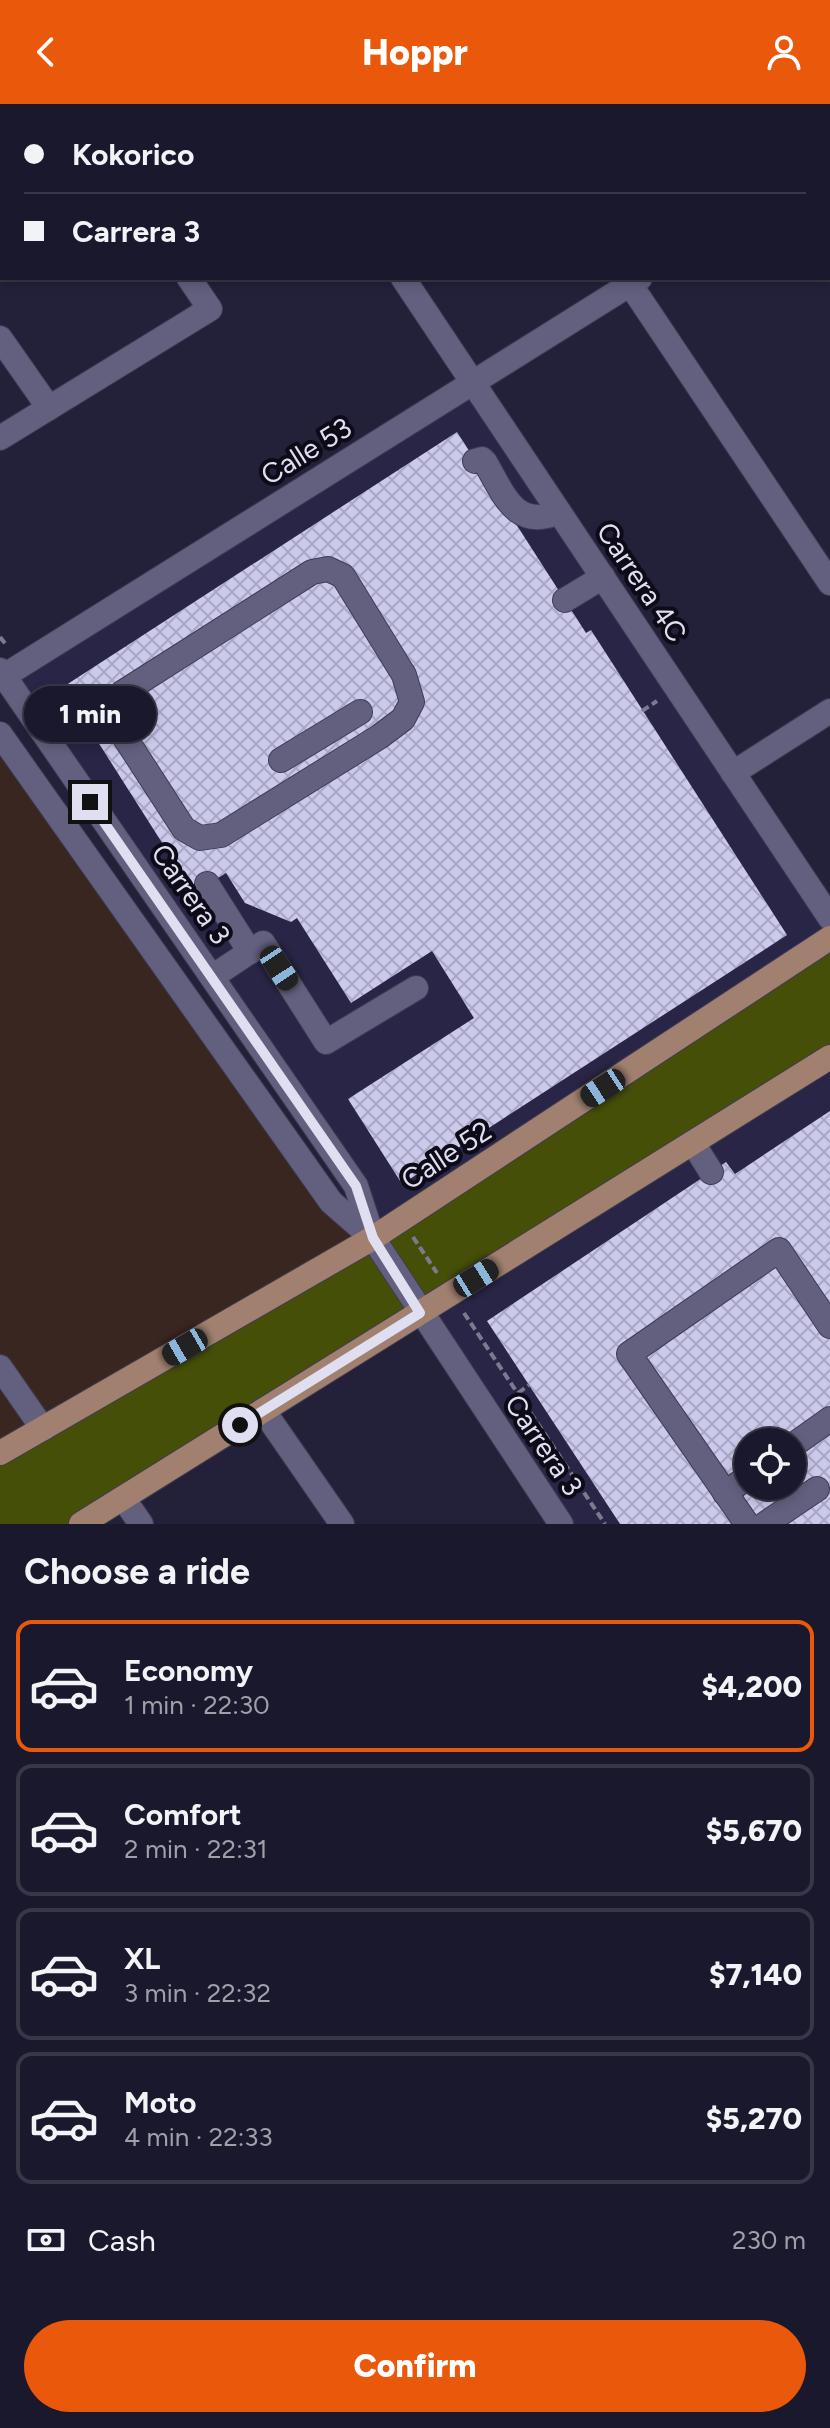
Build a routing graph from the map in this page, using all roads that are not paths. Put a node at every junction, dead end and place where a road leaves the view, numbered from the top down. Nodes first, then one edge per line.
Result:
1 (190, 280) edge
2 (404, 280) edge
3 (635, 281) edge
4 (0, 338) edge
5 (472, 382) junction
6 (49, 408) junction
7 (0, 438) edge
8 (475, 461) dead end
9 (559, 512) junction
10 (328, 569) joint
11 (603, 577) junction
12 (830, 583) edge
13 (565, 600) dead end
14 (2, 673) edge
15 (830, 711) edge
16 (360, 712) dead end
17 (0, 734) edge
18 (281, 760) dead end
19 (733, 773) junction
20 (207, 884) dead end
21 (830, 918) edge
22 (830, 938) edge
23 (250, 952) junction
24 (212, 977) junction
25 (416, 988) dead end
26 (830, 1057) edge
27 (693, 1143) junction
28 (711, 1172) dead end
29 (373, 1238) junction
30 (420, 1313) junction
31 (830, 1326) edge
32 (0, 1367) edge
33 (263, 1410) junction
34 (830, 1419) edge
35 (43, 1429) junction
36 (806, 1436) edge
37 (0, 1453) edge
38 (734, 1487) edge
39 (817, 1489) dead end
40 (725, 1493) junction
41 (123, 1498) junction
42 (81, 1524) edge
43 (141, 1524) edge
44 (342, 1524) edge
45 (561, 1524) edge
46 (747, 1524) edge
47 (765, 1524) edge

1 - 6 street
2 - 5 street, Carrera 4C
3 - 5 street, Calle 53
3 - 12 street
4 - 6 street
5 - 9 street, Carrera 4C
5 - 14 street, Calle 53
6 - 7 street
8 - 9 street
9 - 11 street, Carrera 4C
10 - 10 street
11 - 13 street
11 - 19 street, Carrera 4C
14 - 24 street, Carrera 3
15 - 19 street
16 - 18 street
17 - 29 street, Carrera 3
19 - 21 street, Carrera 4C
20 - 23 street
22 - 29 main road, Calle 52
23 - 24 street
23 - 25 street
24 - 29 street, Carrera 3
26 - 27 main road
27 - 28 street
27 - 30 main road
29 - 30 street, Carrera 3
29 - 35 main road, Calle 52
30 - 33 main road
30 - 45 street, Carrera 3
31 - 40 street
32 - 35 street
33 - 41 main road
33 - 44 street
34 - 36 street
35 - 37 main road, Calle 52
38 - 40 street
39 - 47 street
40 - 46 street
41 - 42 main road
41 - 43 street

